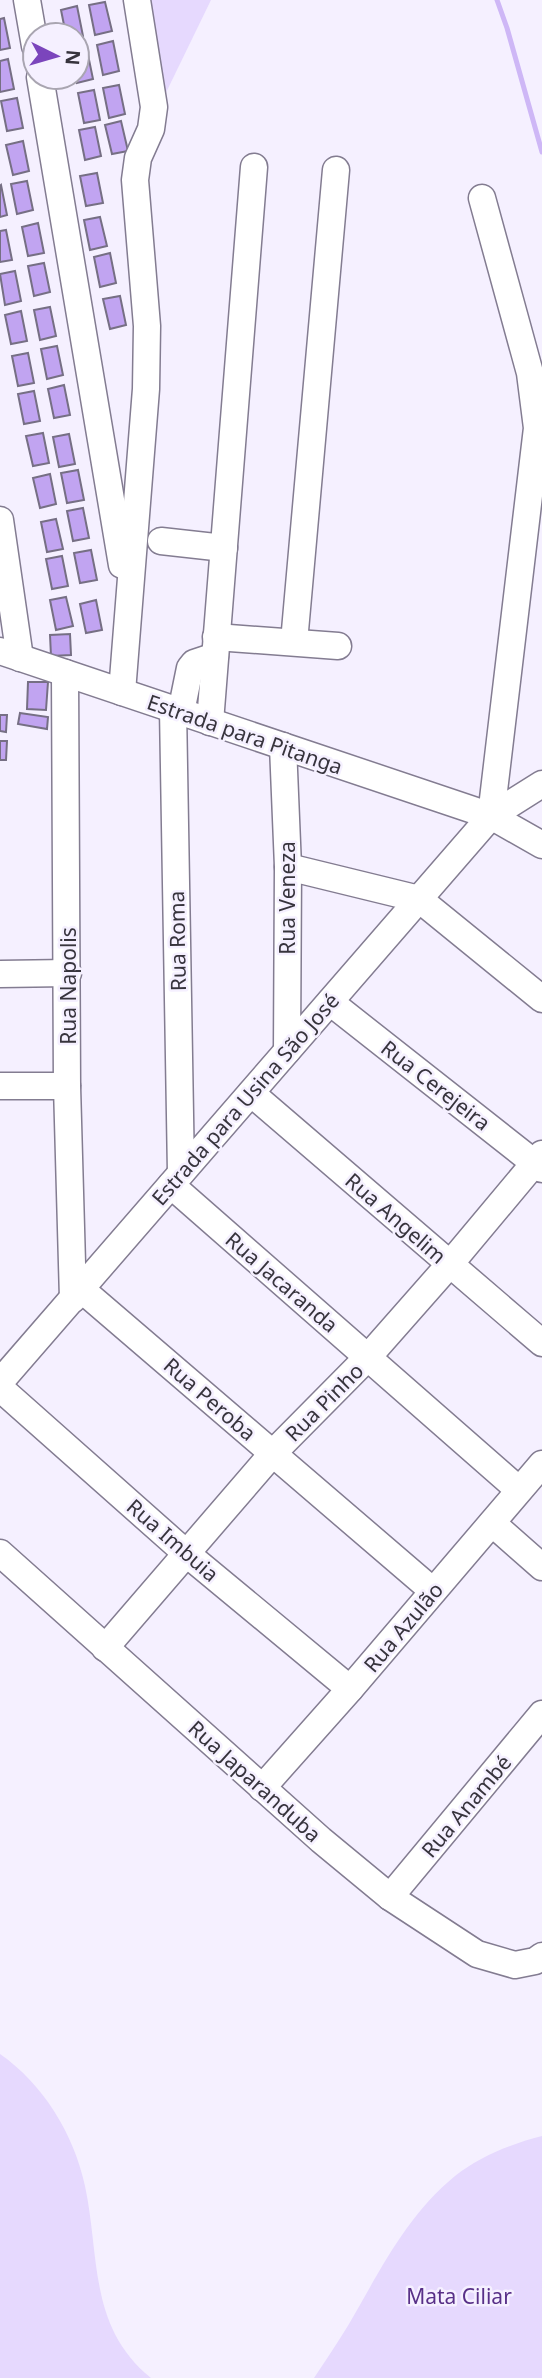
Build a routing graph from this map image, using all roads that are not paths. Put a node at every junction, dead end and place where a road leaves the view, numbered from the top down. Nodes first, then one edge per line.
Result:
1 (27, 0) edge
2 (137, 0) edge
3 (31, 21) edge
4 (42, 91) edge
5 (254, 167) dead end
6 (336, 170) dead end
7 (482, 198) dead end
8 (0, 520) edge
9 (161, 541) dead end
10 (224, 548) junction
11 (128, 604) junction
12 (293, 642) junction
13 (216, 646) junction
14 (338, 646) dead end
15 (10, 654) edge
16 (65, 673) junction
17 (122, 692) junction
18 (177, 711) junction
19 (210, 722) junction
20 (283, 746) junction
21 (542, 784) edge
22 (491, 816) junction
23 (542, 845) edge
24 (288, 867) junction
25 (419, 899) junction
26 (68, 973) junction
27 (0, 974) edge
28 (542, 999) edge
29 (330, 1002) junction
30 (287, 1051) junction
31 (67, 1086) junction
32 (0, 1087) edge
33 (251, 1093) junction
34 (540, 1162) edge
35 (176, 1179) junction
36 (450, 1265) junction
37 (77, 1294) junction
38 (542, 1343) edge
39 (368, 1357) junction
40 (0, 1385) edge
41 (273, 1453) junction
42 (542, 1464) edge
43 (519, 1490) junction
44 (492, 1522) junction
45 (0, 1553) edge
46 (187, 1554) junction
47 (542, 1567) edge
48 (433, 1591) junction
49 (105, 1648) junction
50 (350, 1689) junction
51 (542, 1714) edge
52 (262, 1788) junction
53 (390, 1897) junction
54 (539, 1959) edge

1 - 3 street
2 - 11 street
4 - 11 street
5 - 10 street
6 - 12 street
7 - 22 street
8 - 15 street
9 - 10 street
10 - 13 street
11 - 17 street
12 - 13 street
12 - 14 street
13 - 18 street, Rua Roma
13 - 19 street
15 - 16 street, Estrada para Pitanga
16 - 17 street, Estrada para Pitanga
16 - 26 street, Rua Napolis
17 - 18 street, Estrada para Pitanga
18 - 19 street, Estrada para Pitanga
18 - 35 street, Rua Roma
19 - 20 street, Estrada para Pitanga
20 - 22 street, Estrada para Pitanga
20 - 24 street, Rua Veneza
21 - 22 street, Estrada para Usina São José
22 - 23 street, Estrada para Pitanga
22 - 25 street, Estrada para Usina São José
24 - 25 street
24 - 30 street, Rua Veneza
25 - 28 street
25 - 29 street, Estrada para Usina São José
26 - 27 street
26 - 31 street, Rua Napolis
29 - 30 street, Estrada para Usina São José
29 - 34 street, Rua Cerejeira
30 - 33 street, Estrada para Usina São José
31 - 32 street
31 - 37 street, Rua Napolis
33 - 35 street, Estrada para Usina São José
33 - 36 street, Rua Angelim
34 - 36 street, Rua Pinho
35 - 37 street, Estrada para Usina São José
35 - 39 street, Rua Jacaranda
36 - 38 street, Rua Angelim
36 - 39 street, Rua Pinho
37 - 40 street, Estrada para Usina São José
37 - 41 street, Rua Peroba
39 - 41 street, Rua Pinho
39 - 43 street, Rua Jacaranda
40 - 46 street, Rua Imbuia
41 - 46 street, Rua Pinho
41 - 48 street, Rua Peroba
42 - 43 street, Rua Azulão
43 - 44 street, Rua Azulão
44 - 47 street
44 - 48 street, Rua Azulão
45 - 49 street, Rua Japaranduba
46 - 49 street, Rua Pinho
46 - 50 street, Rua Imbuia
48 - 50 street, Rua Azulão
49 - 52 street, Rua Japaranduba
50 - 52 street, Rua Azulão
51 - 53 street, Rua Anambé
52 - 53 street, Rua Japaranduba
53 - 54 street, Rua Japaranduba

